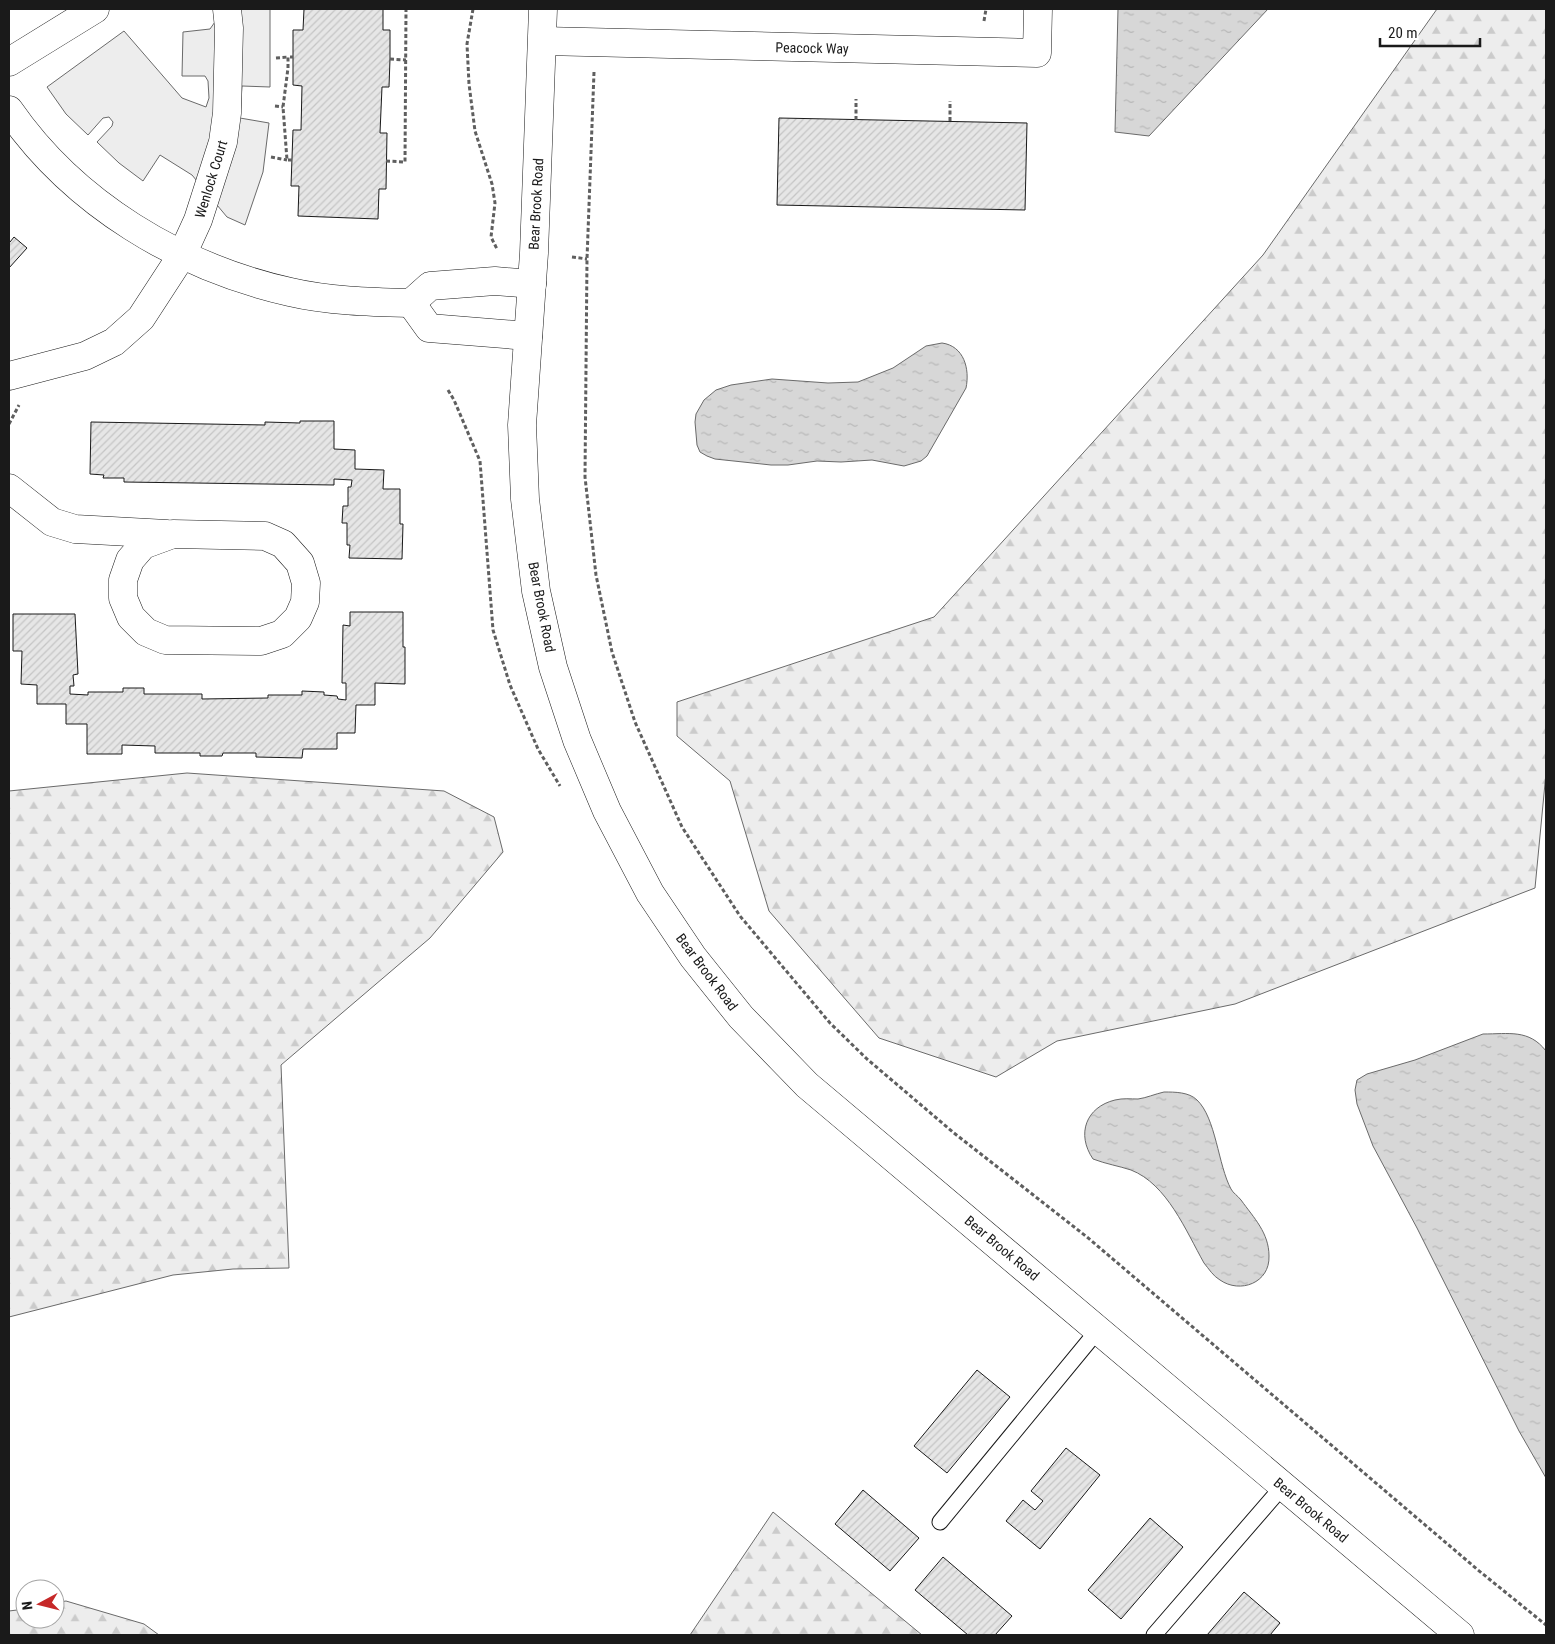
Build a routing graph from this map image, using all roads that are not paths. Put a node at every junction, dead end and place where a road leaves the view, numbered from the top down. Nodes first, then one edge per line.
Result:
1 (96, 9) edge
2 (227, 9) edge
3 (544, 9) edge
4 (1038, 9) edge
5 (543, 41) junction
6 (9, 62) edge
7 (9, 110) edge
8 (182, 256) junction
9 (532, 284) junction
10 (411, 303) junction
11 (528, 336) junction
12 (9, 376) edge
13 (9, 488) edge
14 (173, 534) junction
15 (1098, 1330) junction
16 (1282, 1486) junction
17 (940, 1522) dead end
18 (1457, 1634) edge
19 (1154, 1635) edge

1 - 6 street
2 - 8 street, Wenlock Court
3 - 5 street, Bear Brook Road
4 - 5 street, Peacock Way
5 - 9 street, Bear Brook Road
7 - 8 street
8 - 10 street
8 - 12 street, Wenlock Court
9 - 10 street
9 - 11 street, Bear Brook Road
10 - 11 street
11 - 15 street, Bear Brook Road
13 - 14 street
14 - 14 street
15 - 16 street, Bear Brook Road
15 - 17 lane
16 - 18 street, Bear Brook Road
16 - 19 lane

